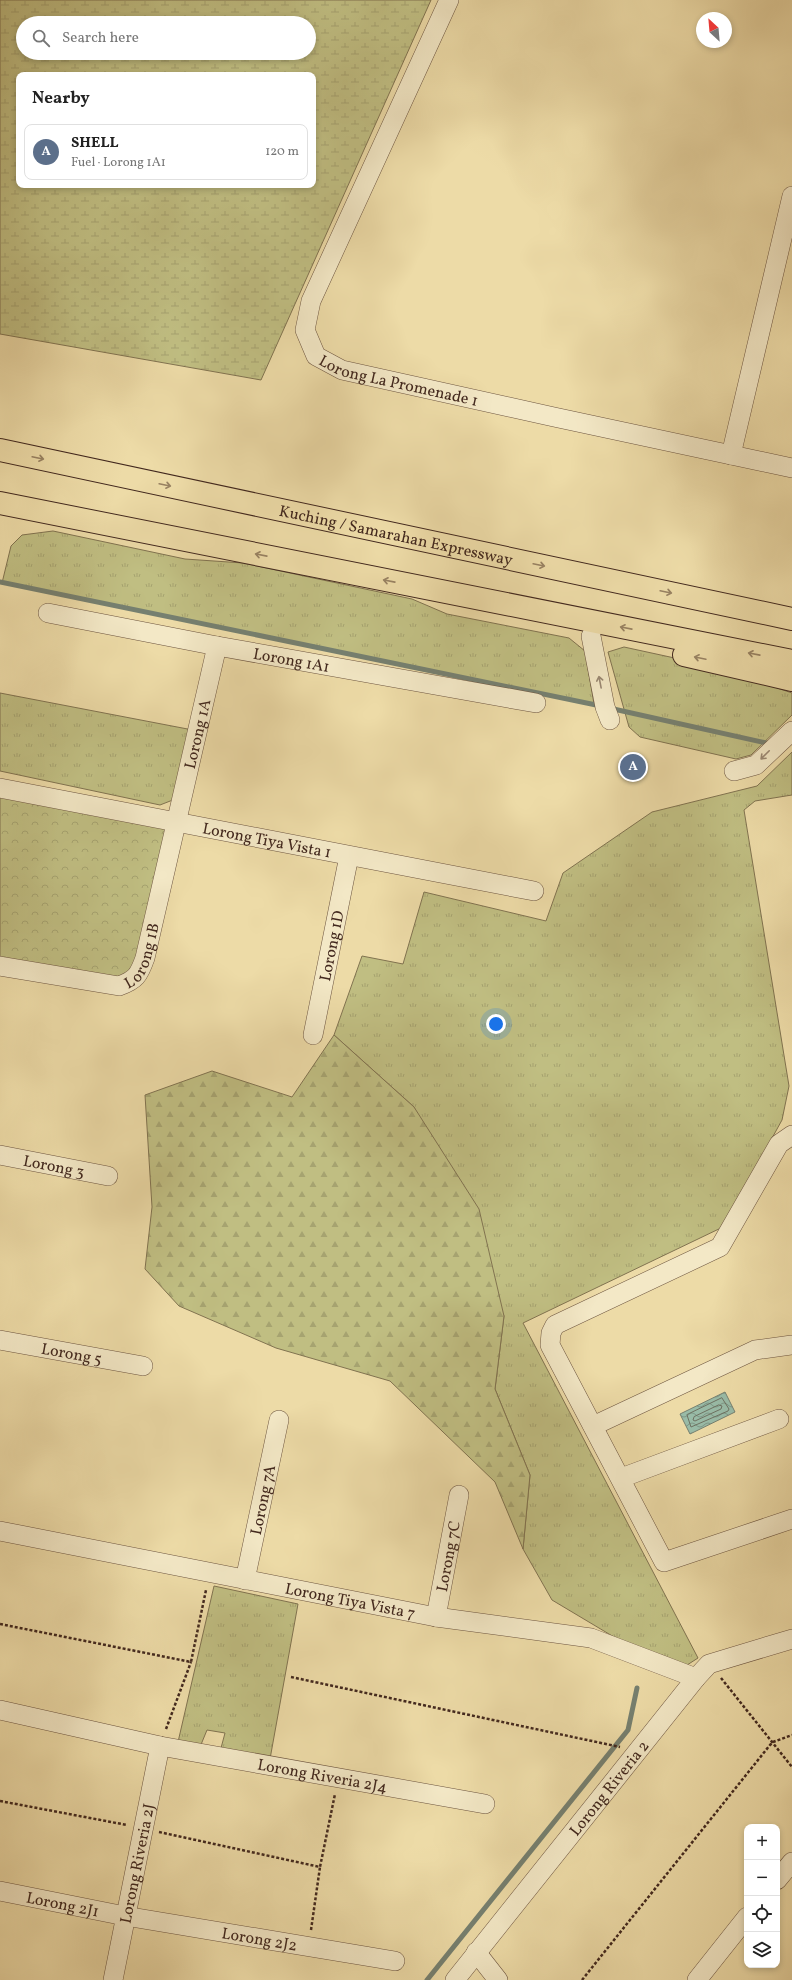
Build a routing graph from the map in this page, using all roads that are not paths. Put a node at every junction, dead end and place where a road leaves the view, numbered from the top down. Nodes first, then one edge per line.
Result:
1 (449, 0) edge
2 (792, 196) edge
3 (0, 450) edge
4 (731, 455) junction
5 (792, 468) edge
6 (0, 503) edge
7 (415, 586) junction
8 (48, 613) dead end
9 (785, 616) edge
10 (591, 636) junction
11 (217, 646) junction
12 (792, 661) edge
13 (792, 680) edge
14 (536, 703) dead end
15 (610, 720) dead end
16 (792, 732) edge
17 (734, 771) dead end
18 (0, 788) edge
19 (177, 822) junction
20 (349, 856) junction
21 (534, 891) dead end
22 (0, 966) edge
23 (313, 1036) dead end
24 (792, 1135) edge
25 (0, 1155) edge
26 (108, 1176) dead end
27 (0, 1340) edge
28 (792, 1345) edge
29 (143, 1366) dead end
30 (779, 1419) dead end
31 (279, 1420) dead end
32 (593, 1426) junction
33 (621, 1478) junction
34 (459, 1495) dead end
35 (792, 1520) edge
36 (0, 1531) edge
37 (245, 1580) junction
38 (436, 1617) junction
39 (792, 1638) edge
40 (696, 1678) junction
41 (0, 1710) edge
42 (160, 1746) junction
43 (485, 1804) dead end
44 (792, 1862) edge
45 (780, 1876) edge
46 (0, 1891) edge
47 (125, 1916) junction
48 (744, 1922) edge
49 (476, 1952) junction
50 (394, 1961) dead end
51 (113, 1980) edge
52 (454, 1980) edge
53 (498, 1980) edge
54 (697, 1980) edge

1 - 4 street, Lorong La Promenade 1
2 - 4 street
3 -> 9 highway, Kuching / Samarahan Expressway
4 - 5 street, Lorong La Promenade 1
7 -> 6 highway
7 - 10 highway
12 -> 7 highway
8 - 11 street, Lorong 1A1
13 -> 10 highway
15 -> 10 street
11 - 14 street, Lorong 1A1
11 - 19 street, Lorong 1A
16 -> 17 street
18 - 19 street, Lorong Tiya Vista 1
19 - 20 street, Lorong Tiya Vista 1
19 - 22 street, Lorong 1B
20 - 21 street, Lorong Tiya Vista 1
20 - 23 street, Lorong 1D
24 - 32 street
25 - 26 street, Lorong 3
27 - 29 street, Lorong 5
28 - 32 street
30 - 33 street
31 - 37 street, Lorong 7A
32 - 33 street
33 - 35 street
34 - 38 street, Lorong 7C
36 - 37 street, Lorong Tiya Vista 7
37 - 38 street, Lorong Tiya Vista 7
38 - 40 street, Lorong Tiya Vista 7
39 - 40 street, Lorong Riveria 2
40 - 49 street, Lorong Riveria 2
41 - 42 street, Lorong Riveria 2J4
42 - 43 street, Lorong Riveria 2J4
42 - 47 street, Lorong Riveria 2J
44 - 45 street
46 - 47 street, Lorong 2J1
47 - 50 street, Lorong 2J2
47 - 51 street, Lorong Riveria 2J
48 - 54 street
49 - 52 street, Lorong Riveria 2
49 - 53 street

